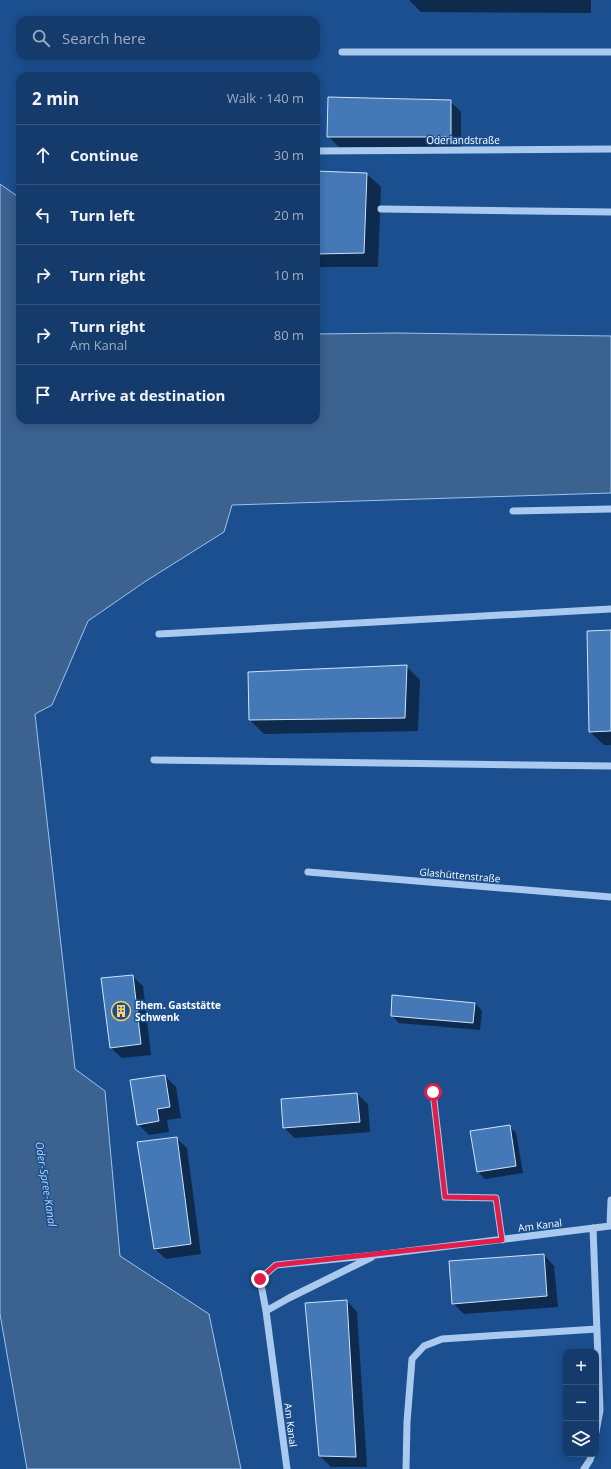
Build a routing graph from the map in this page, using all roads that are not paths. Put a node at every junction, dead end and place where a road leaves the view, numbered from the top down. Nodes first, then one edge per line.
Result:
1 (342, 52) dead end
2 (611, 52) edge
3 (611, 150) edge
4 (320, 151) edge
5 (381, 209) dead end
6 (611, 212) edge
7 (611, 509) edge
8 (513, 511) dead end
9 (611, 609) edge
10 (159, 634) dead end
11 (154, 760) dead end
12 (611, 766) edge
13 (308, 872) dead end
14 (611, 897) edge
15 (433, 1092) dead end
16 (611, 1200) edge
17 (593, 1228) junction
18 (502, 1240) junction
19 (376, 1255) junction
20 (266, 1311) junction
21 (597, 1329) junction
22 (598, 1421) edge
23 (591, 1457) edge
24 (287, 1469) edge
25 (406, 1469) edge
26 (584, 1469) edge

1 - 2 street
3 - 4 street, Oderlandstraße
5 - 6 street
7 - 8 street
9 - 10 street
11 - 12 street
13 - 14 street, Glashüttenstraße
15 - 18 street
16 - 17 street, Am Kanal
17 - 18 street, Am Kanal
17 - 21 street
18 - 19 street, Am Kanal
19 - 20 street, Am Kanal
19 - 20 street, Am Kanal
20 - 24 street, Am Kanal
21 - 22 street
21 - 25 street
23 - 26 street

